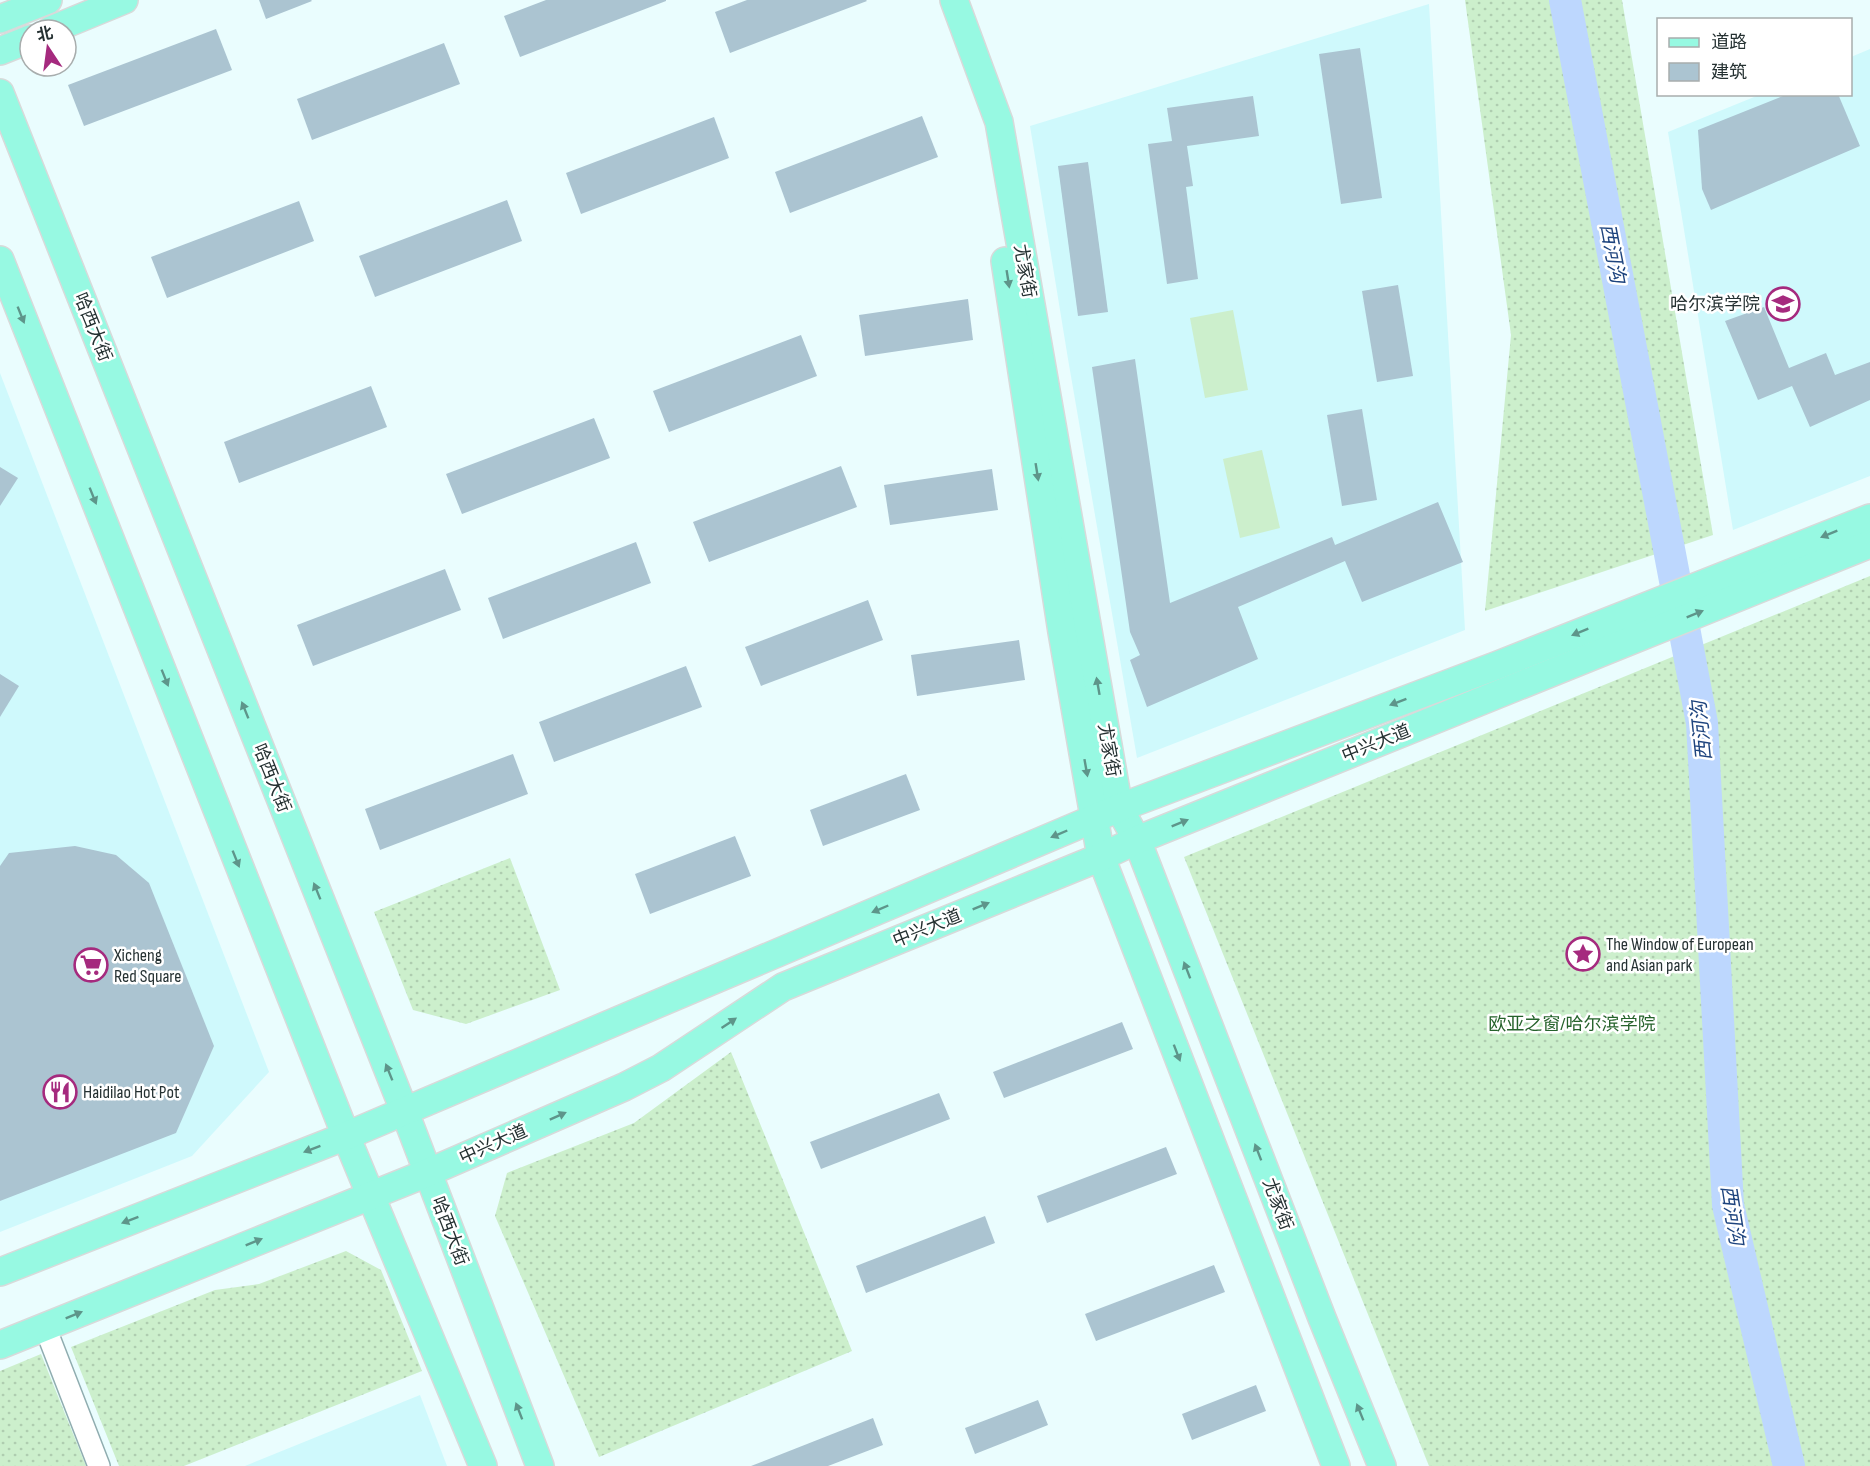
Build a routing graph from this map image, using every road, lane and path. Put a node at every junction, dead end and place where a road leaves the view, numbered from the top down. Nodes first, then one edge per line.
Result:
1 (48, 0) edge
2 (124, 0) edge
3 (938, 0) edge
4 (954, 0) edge
5 (0, 19) edge
6 (78, 19) edge
7 (18, 44) edge
8 (0, 51) edge
9 (0, 93) edge
10 (0, 261) edge
11 (1870, 518) edge
12 (1870, 544) edge
13 (1795, 561) junction
14 (1637, 623) junction
15 (1107, 813) junction
16 (1137, 840) junction
17 (1101, 857) junction
18 (404, 1110) junction
19 (346, 1136) junction
20 (427, 1173) junction
21 (372, 1195) junction
22 (0, 1272) edge
23 (45, 1327) junction
24 (0, 1345) edge
25 (99, 1466) edge
26 (483, 1466) edge
27 (540, 1466) edge
28 (1336, 1466) edge
29 (1382, 1466) edge

1 - 5 main road
2 - 6 main road
3 -> 15 main road, 尤家街
15 -> 4 main road, 尤家街
7 - 8 main road
18 -> 9 main road, 哈西大街
10 -> 19 main road
11 -> 13 main road, 中兴大道
12 - 13 main road, 中兴大道
13 - 14 main road, 中兴大道
14 -> 15 main road, 中兴大道
16 -> 14 main road, 中兴大道
15 - 16 main road, 尤家街
15 - 17 main road, 尤家街
15 -> 18 main road, 中兴大道
16 - 17 main road, 中兴大道
29 -> 16 main road, 尤家街
20 -> 17 main road, 中兴大道
17 -> 28 main road, 尤家街
18 - 19 main road, 中兴大道
18 - 20 main road, 哈西大街
19 - 21 main road
19 -> 22 main road, 中兴大道
20 - 21 main road, 中兴大道
27 -> 20 main road, 哈西大街
23 -> 21 main road, 中兴大道
21 - 26 main road
23 - 24 main road, 中兴大道
23 - 25 street

